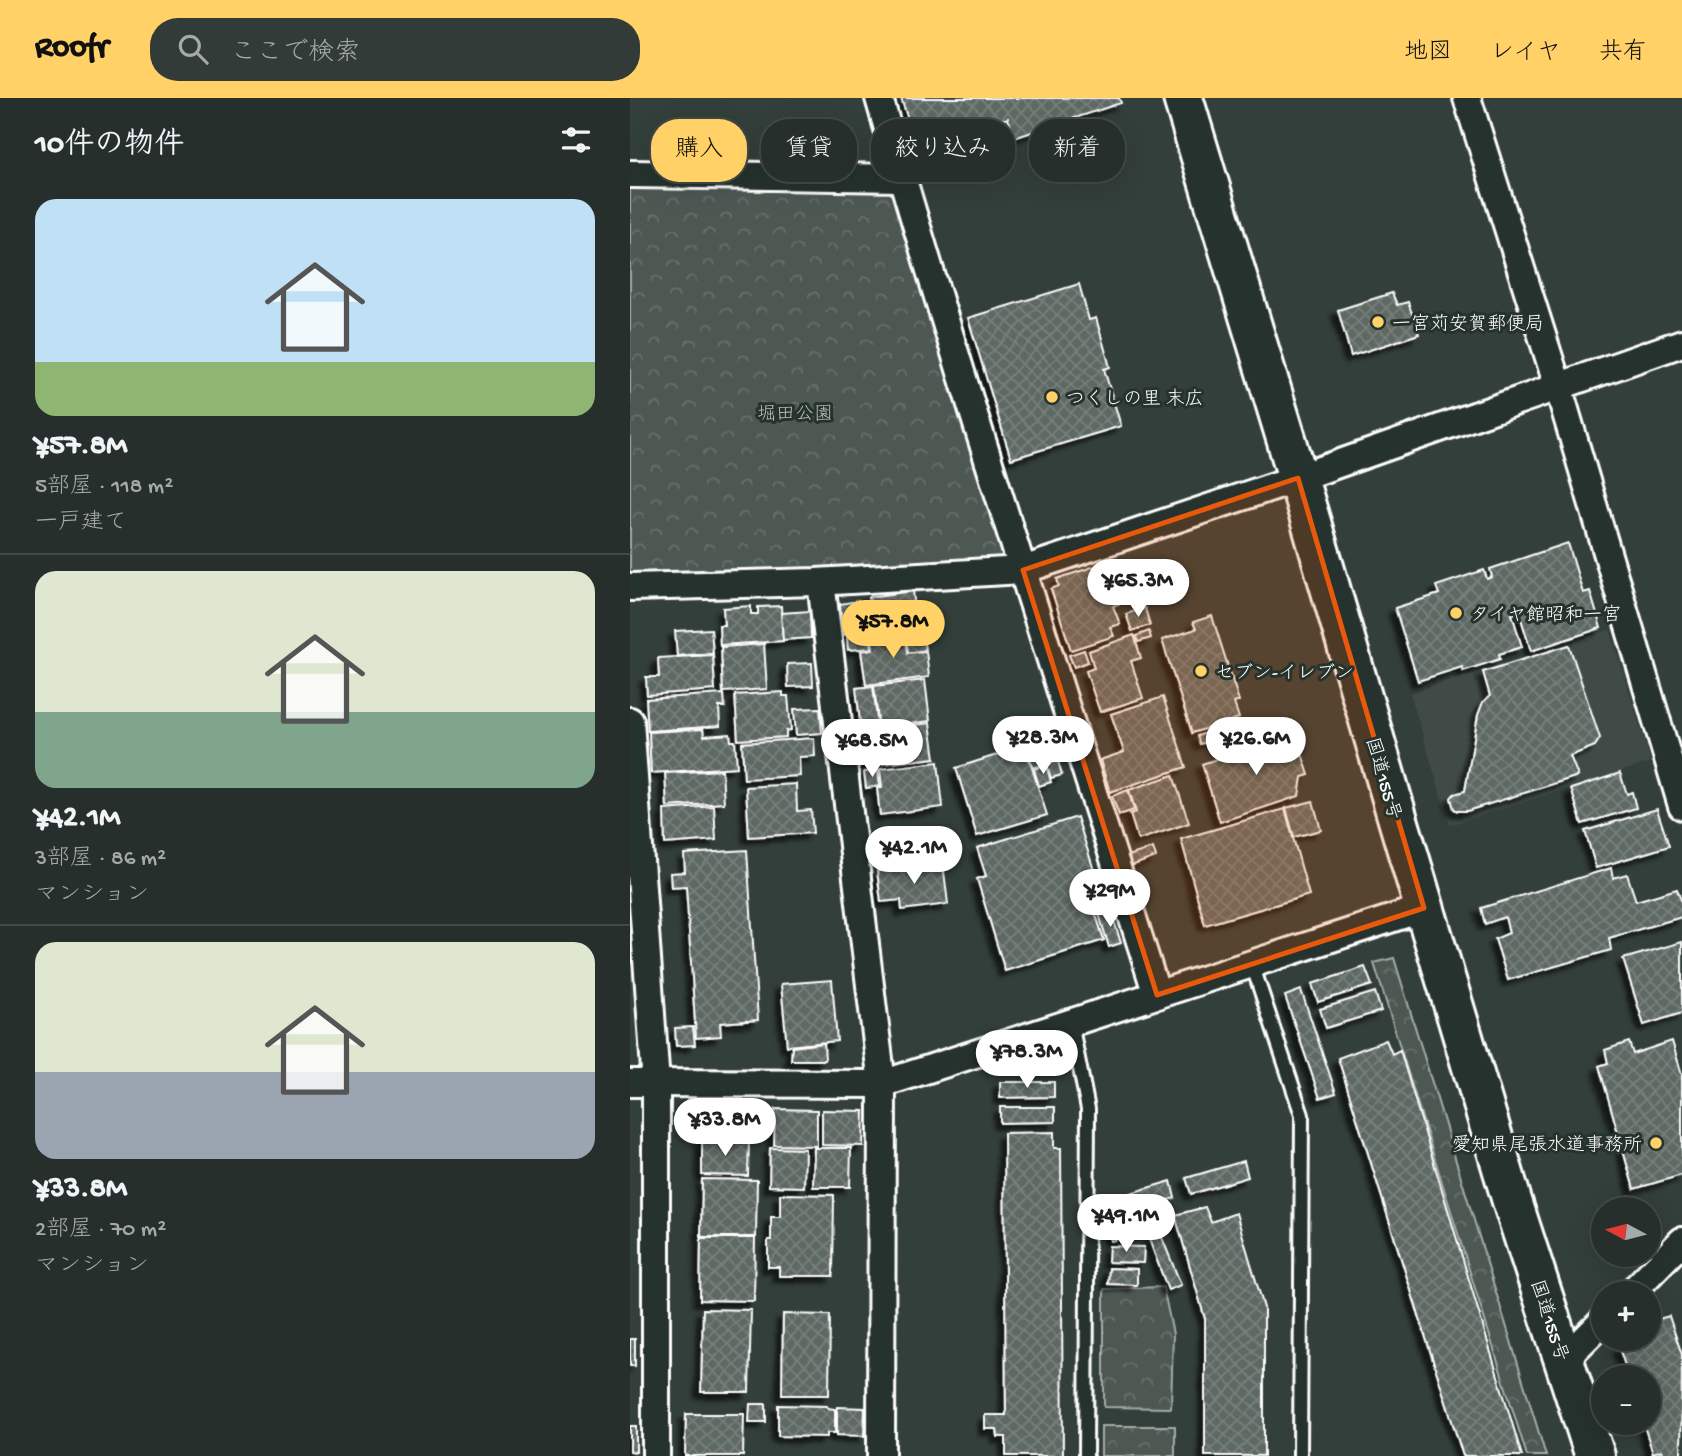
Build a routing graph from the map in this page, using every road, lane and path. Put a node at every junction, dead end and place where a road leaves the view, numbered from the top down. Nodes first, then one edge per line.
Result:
1 (879, 98) edge
2 (1184, 98) edge
3 (1467, 98) edge
4 (885, 119) edge
5 (630, 174) edge
6 (871, 178) edge
7 (903, 182) edge
8 (1682, 343) edge
9 (1558, 386) junction
10 (1298, 478) junction
11 (1023, 570) junction
12 (821, 582) junction
13 (630, 587) edge
14 (630, 721) edge
15 (1682, 806) edge
16 (1424, 908) junction
17 (1252, 964) junction
18 (1157, 995) junction
19 (1070, 1023) junction
20 (643, 1083) edge
21 (882, 1084) junction
22 (1682, 1241) edge
23 (1643, 1281) edge
24 (1591, 1333) edge
25 (1564, 1360) junction
26 (656, 1456) edge
27 (881, 1456) edge
28 (1086, 1456) edge
29 (1300, 1456) edge
30 (1595, 1456) edge

1 - 4 street
2 - 10 highway, 国道155号
3 - 9 street
5 - 6 street
7 - 11 street
8 - 9 street
9 - 10 street
9 - 15 street
10 - 11 street
10 - 16 highway, 国道155号
11 - 12 street
11 - 18 street
12 - 13 street
12 - 21 street
14 - 20 street
16 - 17 street
16 - 25 highway, 国道155号
17 - 18 street
17 - 29 lane
18 - 19 street
19 - 21 street
19 - 28 lane
20 - 21 street
20 - 26 street
21 - 27 street
22 - 23 street
24 - 25 street
25 - 30 highway, 国道155号

